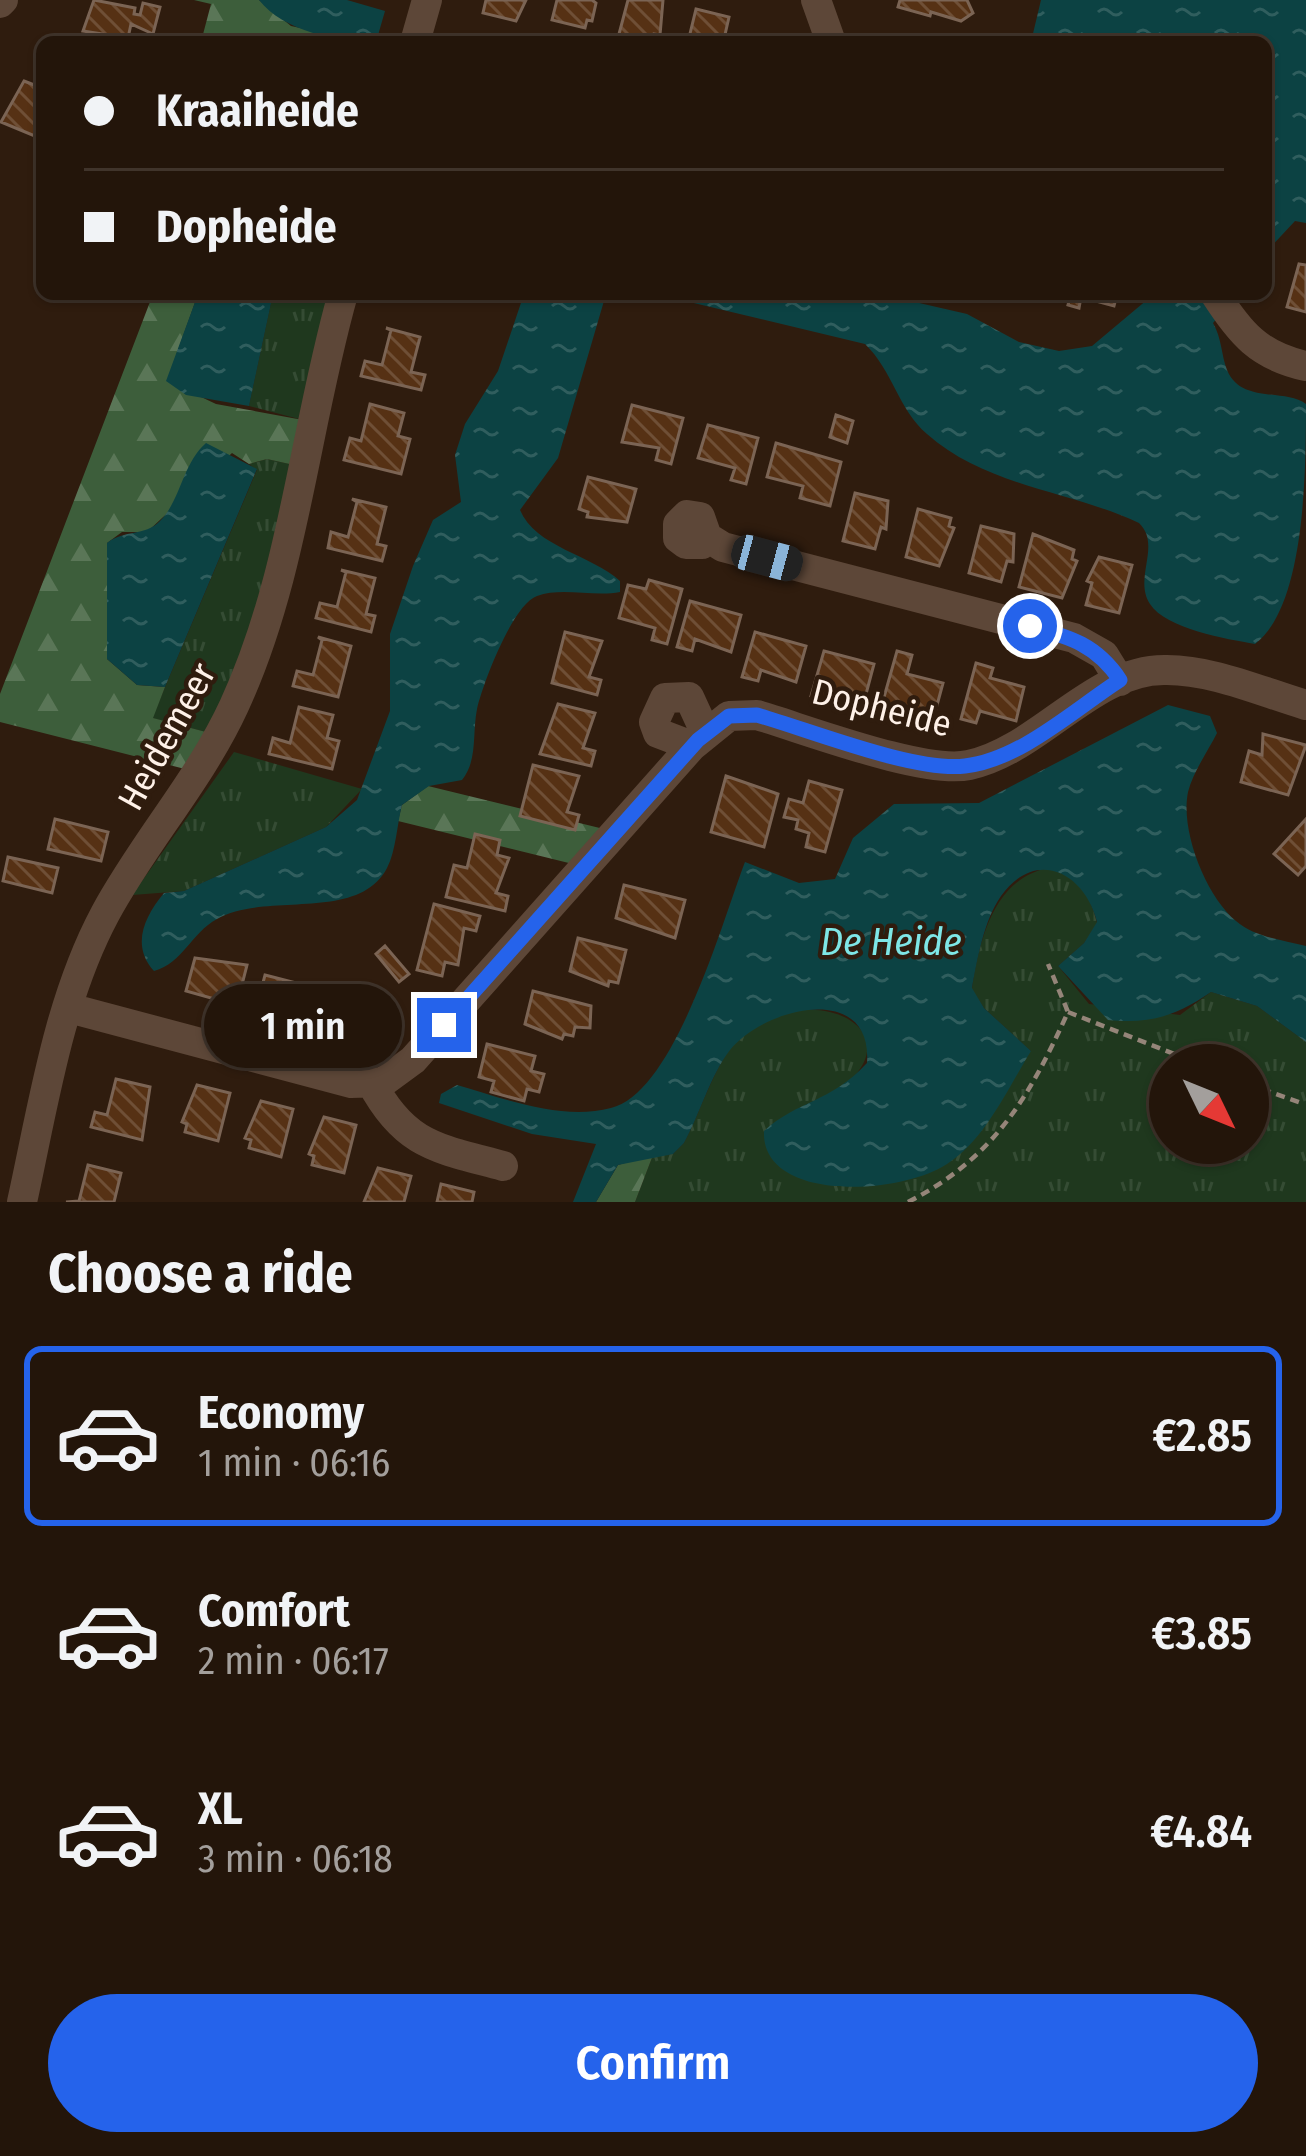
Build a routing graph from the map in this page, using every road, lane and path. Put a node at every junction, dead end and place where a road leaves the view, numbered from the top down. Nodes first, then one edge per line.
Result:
1 (427, 0) edge
2 (816, 0) edge
3 (417, 36) edge
4 (829, 36) edge
5 (341, 300) edge
6 (1223, 307) edge
7 (1306, 366) edge
8 (707, 537) dead end
9 (1120, 680) junction
10 (1306, 705) edge
11 (1048, 964) dead end
12 (69, 1008) junction
13 (1068, 1012) junction
14 (1149, 1044) edge
15 (370, 1082) junction
16 (1269, 1092) edge
17 (1304, 1104) edge
18 (503, 1166) dead end
19 (22, 1202) edge
20 (908, 1202) edge

1 - 3 street
2 - 4 street
5 - 12 street, Heidemeer
6 - 7 street
8 - 9 street
9 - 10 street, Dopheide
9 - 15 street, Dopheide
11 - 13 path
12 - 15 street
12 - 19 street, Heidemeer
13 - 14 path
13 - 20 path
15 - 18 street
16 - 17 path

